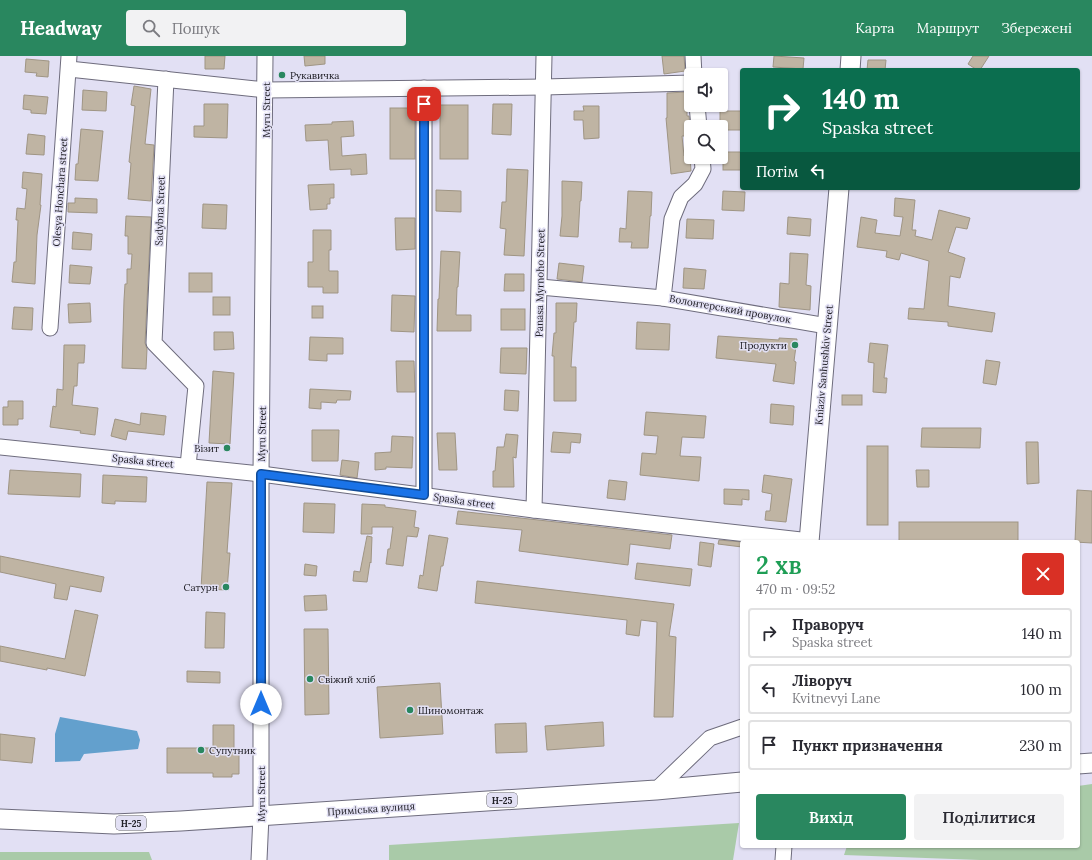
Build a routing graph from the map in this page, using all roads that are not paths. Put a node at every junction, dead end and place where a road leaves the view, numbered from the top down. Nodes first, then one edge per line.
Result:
1 (265, 56) edge
2 (544, 56) edge
3 (693, 56) edge
4 (851, 56) edge
5 (69, 62) edge
6 (694, 68) edge
7 (850, 68) edge
8 (166, 79) junction
9 (684, 83) edge
10 (544, 87) junction
11 (424, 88) junction
12 (266, 90) junction
13 (703, 164) edge
14 (839, 190) edge
15 (540, 287) junction
16 (663, 298) junction
17 (827, 326) junction
18 (50, 328) dead end
19 (0, 446) edge
20 (188, 466) junction
21 (261, 474) junction
22 (424, 495) junction
23 (534, 510) junction
24 (800, 540) edge
25 (809, 540) edge
26 (740, 727) edge
27 (1092, 763) edge
28 (1080, 764) edge
29 (740, 782) edge
30 (656, 790) junction
31 (261, 816) junction
32 (0, 819) edge
33 (784, 848) edge
34 (259, 860) edge
35 (783, 860) edge

1 - 12 street, Myru Street
2 - 10 street, Panasa Myrnoho Street
3 - 6 street
4 - 7 main road
5 - 8 street
5 - 18 street, Olesya Honchara street
8 - 12 street
8 - 20 street, Sadybna Street
9 - 10 street
10 - 11 street
10 - 15 street, Panasa Myrnoho Street
11 - 12 street
11 - 22 street
12 - 21 street, Myru Street
13 - 16 street, Волонтерський провулок
14 - 17 main road, Kniaziv Sanhushkiv Street
15 - 16 street
15 - 23 street, Panasa Myrnoho Street
16 - 17 street, Волонтерський провулок
17 - 25 main road, Kniaziv Sanhushkiv Street
19 - 20 street, Spaska street
20 - 21 street, Spaska street
21 - 22 street, Spaska street
21 - 31 street, Myru Street
22 - 23 street, Spaska street
23 - 24 street, Spaska street
26 - 30 street
27 - 28 main road
29 - 30 main road, Приміська вулиця / Н-25
30 - 31 main road, Приміська вулиця / Н-25
31 - 32 main road, Приміська вулиця / Н-25
31 - 34 street, Myru Street
33 - 35 street

